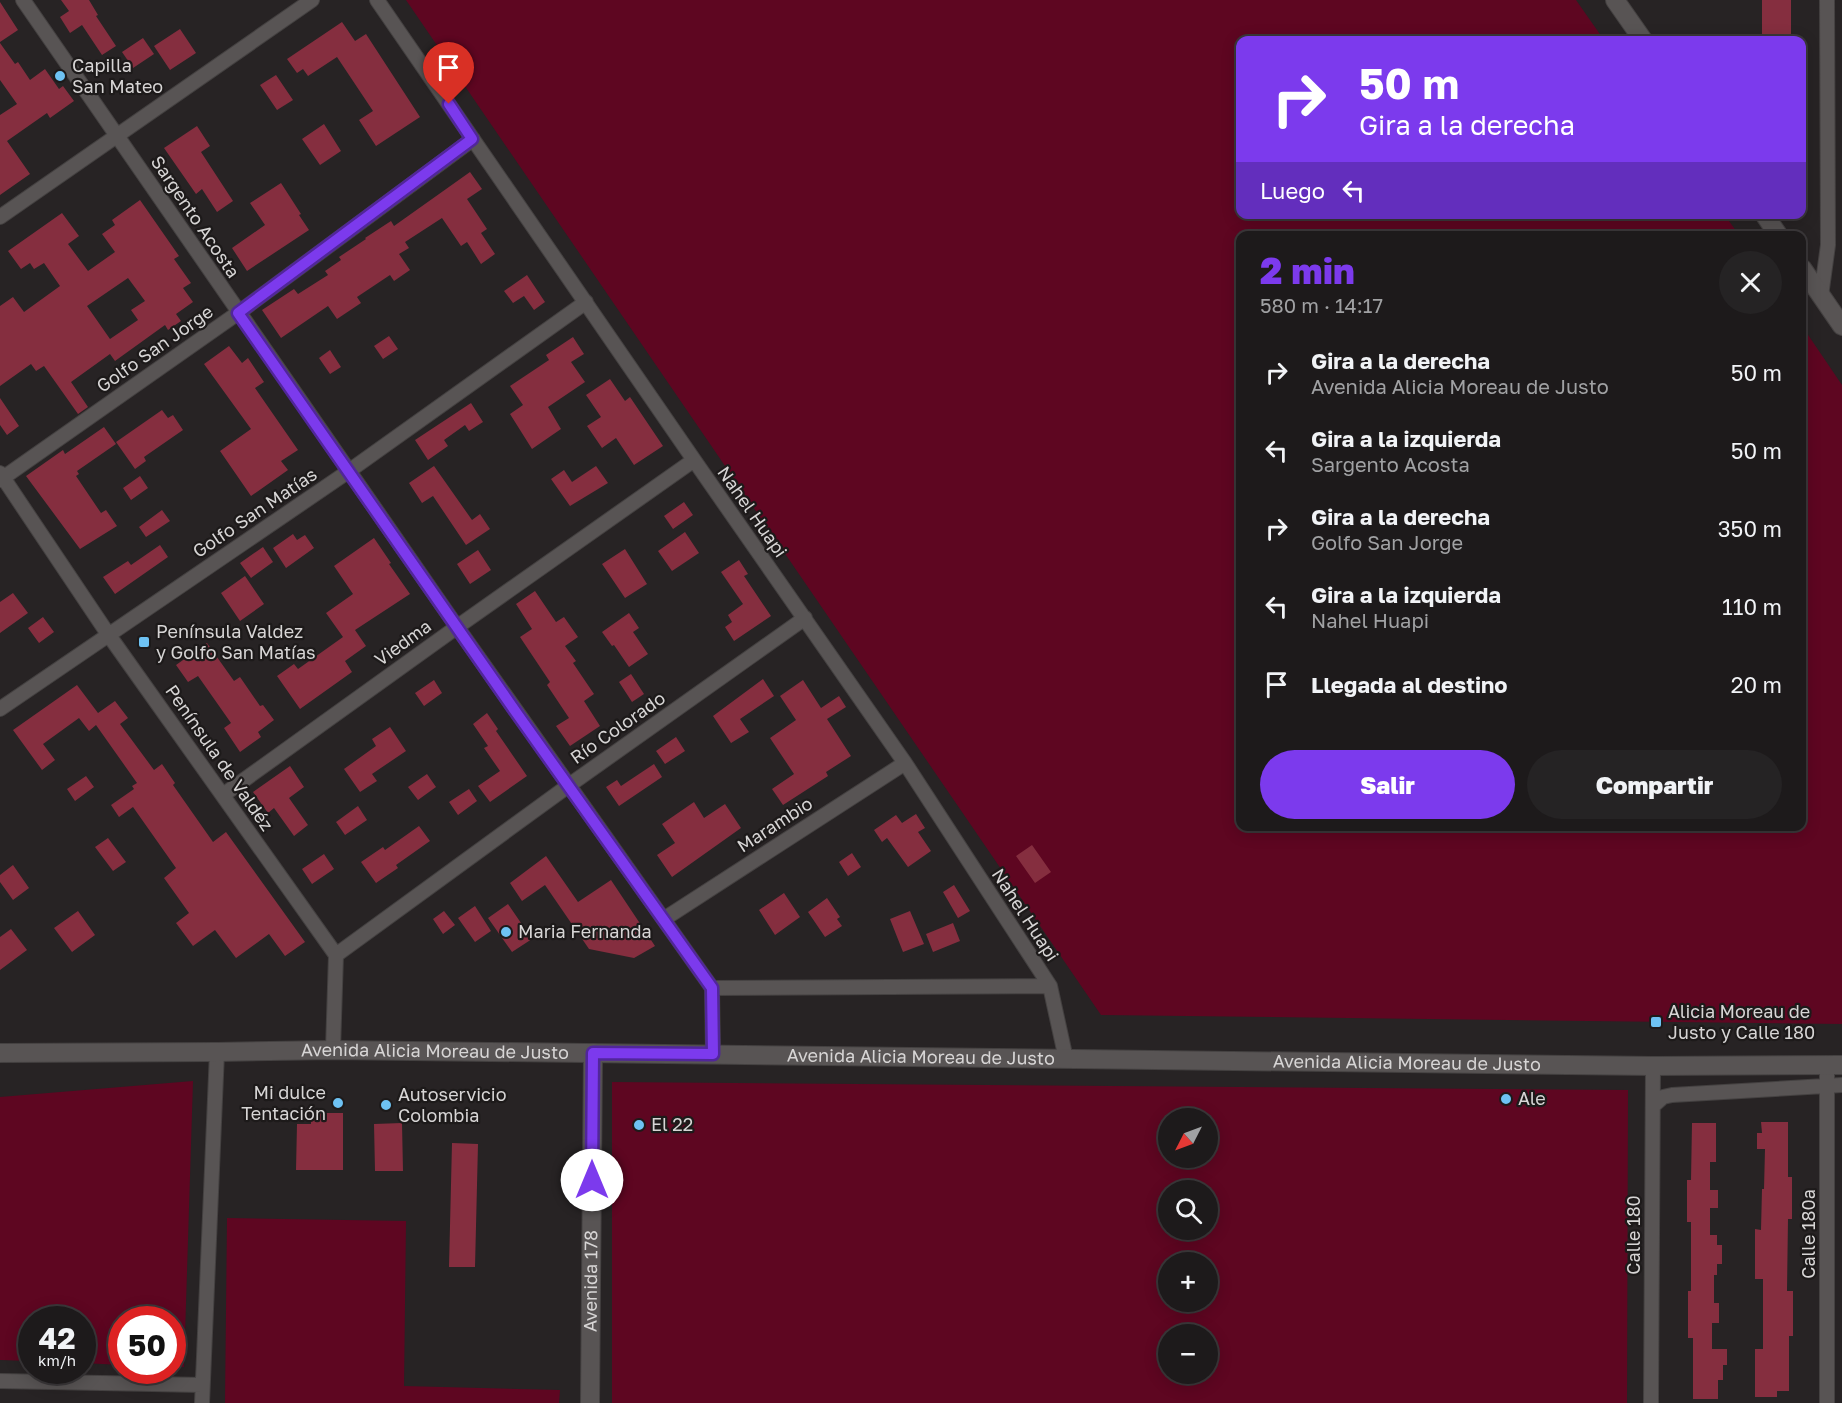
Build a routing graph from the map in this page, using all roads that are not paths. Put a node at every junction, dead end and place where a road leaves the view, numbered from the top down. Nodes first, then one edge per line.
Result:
1 (23, 0) edge
2 (312, 0) edge
3 (377, 0) edge
4 (1827, 0) edge
5 (1618, 2) edge
6 (1640, 36) edge
7 (117, 135) junction
8 (472, 139) junction
9 (0, 217) edge
10 (1806, 274) edge
11 (1821, 296) junction
12 (586, 302) junction
13 (238, 313) junction
14 (1842, 326) edge
15 (694, 460) junction
16 (349, 471) junction
17 (1, 476) edge
18 (805, 618) junction
19 (457, 627) junction
20 (108, 634) junction
21 (0, 709) edge
22 (905, 763) junction
23 (568, 786) junction
24 (223, 795) junction
25 (664, 918) junction
26 (336, 955) junction
27 (1050, 986) junction
28 (712, 988) junction
29 (333, 1050) junction
30 (217, 1052) junction
31 (0, 1053) edge
32 (593, 1053) junction
33 (713, 1054) junction
34 (1066, 1059) junction
35 (1834, 1065) edge
36 (1653, 1066) junction
37 (1826, 1085) junction
38 (1842, 1085) edge
39 (1653, 1106) junction
40 (1827, 1262) junction
41 (1842, 1262) edge
42 (0, 1381) edge
43 (202, 1385) junction
44 (202, 1403) edge
45 (590, 1403) edge
46 (1651, 1403) edge
47 (1827, 1403) edge

1 - 7 street, Sargento Acosta
2 - 7 street
3 - 8 street, Nahel Huapi
4 - 11 street
5 - 6 main road
7 - 9 street
7 - 13 street, Sargento Acosta
8 - 12 street, Nahel Huapi
8 - 13 street, Golfo San Jorge
10 - 11 main road
11 - 14 main road
12 - 15 street, Nahel Huapi
12 - 16 street, Golfo San Matías
13 - 16 street, Sargento Acosta
13 - 17 street, Golfo San Jorge
15 - 18 street, Nahel Huapi
15 - 19 street, Viedma
16 - 19 street, Sargento Acosta
16 - 20 street, Golfo San Matías
17 - 20 street, Península de Valdéz
18 - 22 street, Nahel Huapi
18 - 23 street, Río Colorado
19 - 23 street, Sargento Acosta
19 - 24 street, Viedma
20 - 21 street, Golfo San Matías
20 - 24 street, Península de Valdéz
22 - 25 street, Marambio
22 - 27 street, Nahel Huapi
23 - 25 street, Sargento Acosta
23 - 26 street, Río Colorado
24 - 26 street, Península de Valdéz
25 - 28 street, Sargento Acosta
26 - 29 street
27 - 28 street
27 - 34 street, Nahel Huapi
28 - 33 street
29 - 30 main road, Avenida Alicia Moreau de Justo
29 - 32 main road, Avenida Alicia Moreau de Justo
30 - 31 main road, Avenida Alicia Moreau de Justo
30 - 43 street
32 - 33 main road, Avenida Alicia Moreau de Justo
32 - 45 main road, Avenida 178
33 - 34 main road, Avenida Alicia Moreau de Justo
34 - 36 main road, Avenida Alicia Moreau de Justo
35 - 36 main road, Avenida Alicia Moreau de Justo
35 - 37 street, Calle 180a
36 - 39 street, Calle 180
37 - 38 street
37 - 39 street
37 - 40 street, Calle 180a
39 - 46 street, Calle 180
40 - 41 street
40 - 47 street, Calle 180a
42 - 43 street
43 - 44 street

